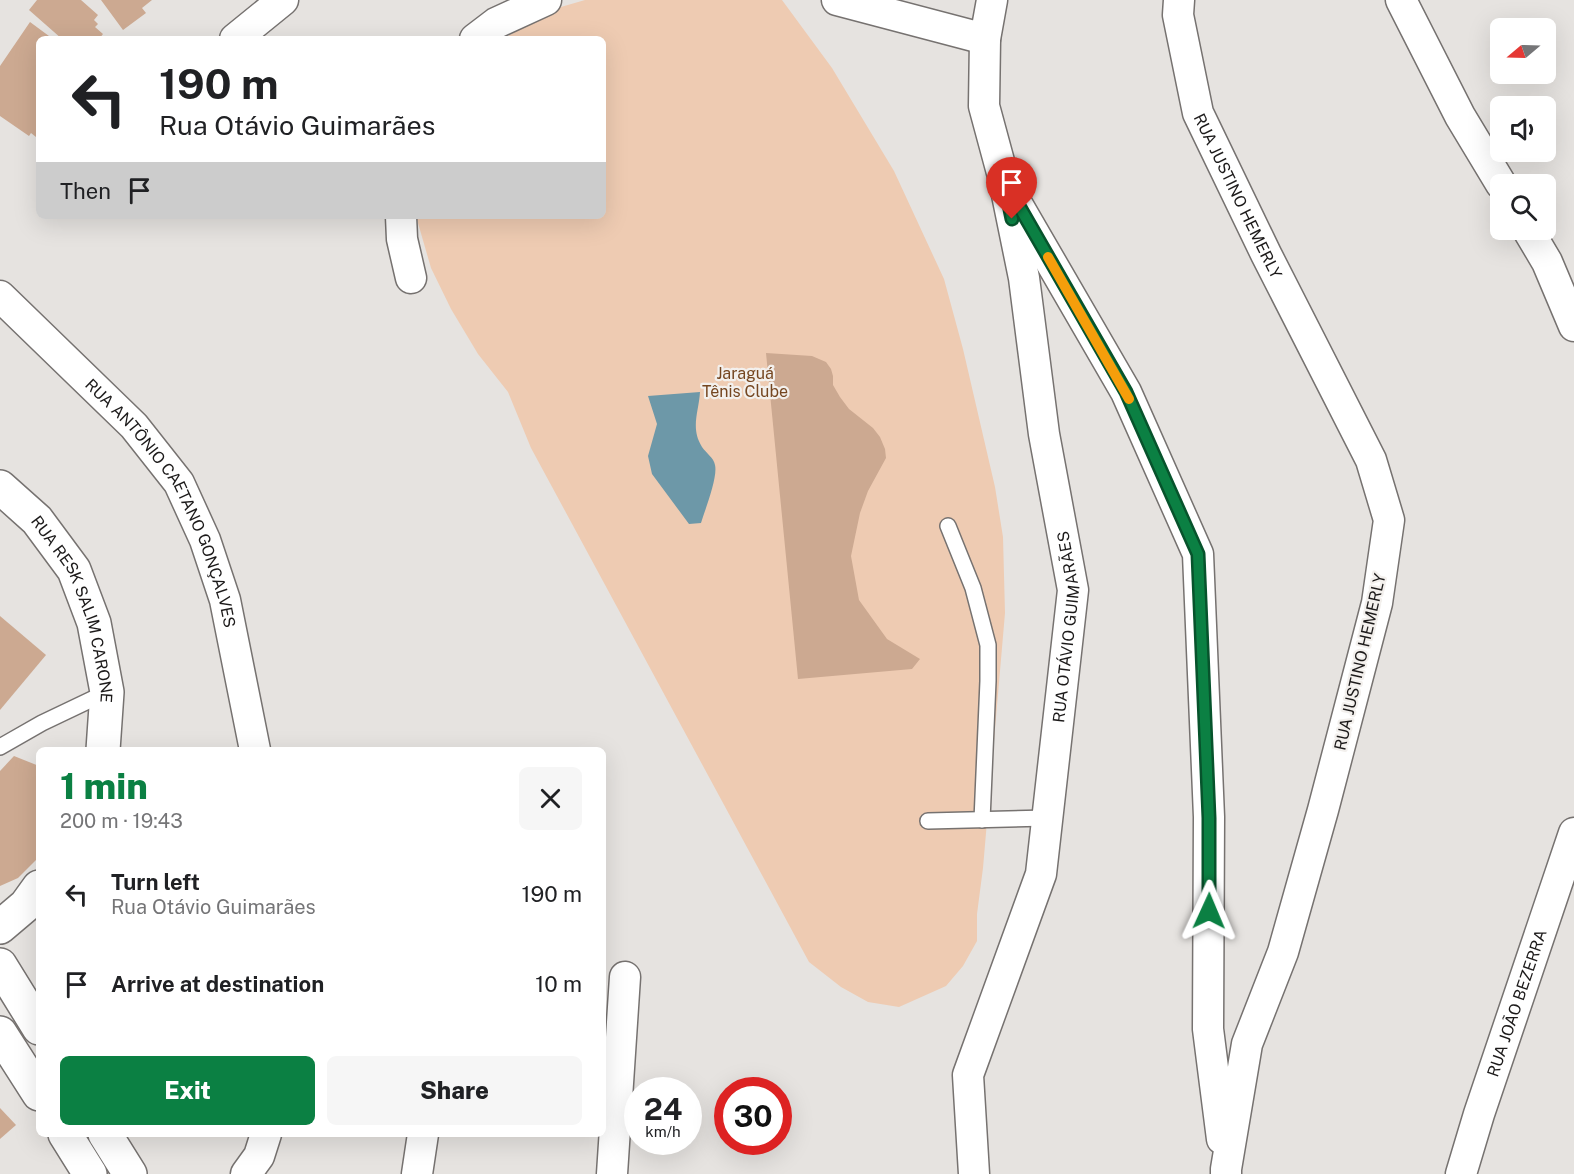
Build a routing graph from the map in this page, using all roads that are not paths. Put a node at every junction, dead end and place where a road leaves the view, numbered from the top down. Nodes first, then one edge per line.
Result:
1 (283, 0) edge
2 (546, 0) edge
3 (837, 0) edge
4 (992, 0) edge
5 (1179, 0) edge
6 (1401, 0) edge
7 (240, 36) edge
8 (479, 36) edge
9 (985, 39) junction
10 (1495, 174) edge
11 (1004, 180) junction
12 (400, 219) edge
13 (1534, 240) edge
14 (411, 278) dead end
15 (0, 296) edge
16 (1574, 326) edge
17 (0, 487) edge
18 (948, 526) dead end
19 (107, 692) junction
20 (0, 747) edge
21 (103, 747) edge
22 (254, 747) edge
23 (1047, 818) junction
24 (982, 820) junction
25 (928, 821) dead end
26 (1574, 833) edge
27 (36, 891) edge
28 (0, 927) edge
29 (0, 965) edge
30 (625, 977) dead end
31 (36, 1023) edge
32 (0, 1033) edge
33 (36, 1089) edge
34 (66, 1137) edge
35 (107, 1137) edge
36 (265, 1137) edge
37 (423, 1137) edge
38 (1226, 1171) edge
39 (90, 1174) edge
40 (130, 1174) edge
41 (246, 1174) edge
42 (417, 1174) edge
43 (612, 1174) edge
44 (974, 1174) edge
45 (1461, 1174) edge

1 - 7 street
2 - 8 street
3 - 9 street
4 - 9 street, RUA OTÁVIO GUIMARÃES
5 - 38 street, RUA JUSTINO HEMERLY
6 - 10 street
9 - 11 street, RUA OTÁVIO GUIMARÃES
11 - 23 street, RUA OTÁVIO GUIMARÃES
11 - 38 street
12 - 14 street
13 - 16 street
15 - 22 street, RUA ANTÔNIO CAETANO GONÇALVES
17 - 19 street, RUA RESK SALIM CARONE
18 - 24 lane
19 - 20 lane
19 - 21 street, RUA RESK SALIM CARONE
23 - 24 lane
23 - 44 street, RUA OTÁVIO GUIMARÃES
24 - 25 lane
26 - 45 street, RUA JOÃO BEZERRA
27 - 28 street
29 - 31 street
30 - 43 street
32 - 33 street
34 - 39 street
35 - 40 street
36 - 41 street
37 - 42 street

